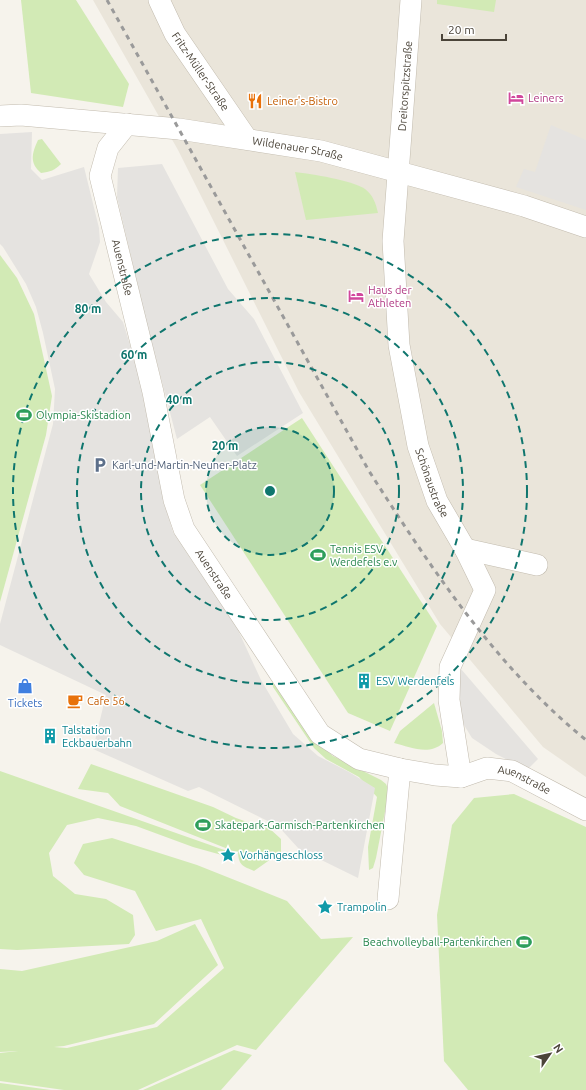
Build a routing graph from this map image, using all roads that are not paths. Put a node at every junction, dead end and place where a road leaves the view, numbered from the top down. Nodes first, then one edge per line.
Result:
1 (159, 0) edge
2 (411, 0) edge
3 (0, 116) edge
4 (127, 124) junction
5 (247, 139) junction
6 (399, 172) junction
7 (586, 227) edge
8 (465, 549) junction
9 (537, 565) dead end
10 (400, 769) junction
11 (461, 776) junction
12 (586, 810) edge
13 (388, 899) dead end

1 - 5 street, Fritz-Müller-Straße
2 - 6 street, Dreitorspitzstraße
3 - 4 street, Wildenauer Straße
4 - 5 street, Wildenauer Straße
4 - 10 street, Auenstraße
5 - 6 street, Wildenauer Straße
6 - 7 street, Wildenauer Straße
6 - 8 street, Schönaustraße
8 - 9 street
8 - 11 street, Schönaustraße
10 - 11 street, Auenstraße
10 - 13 street
11 - 12 street, Auenstraße

